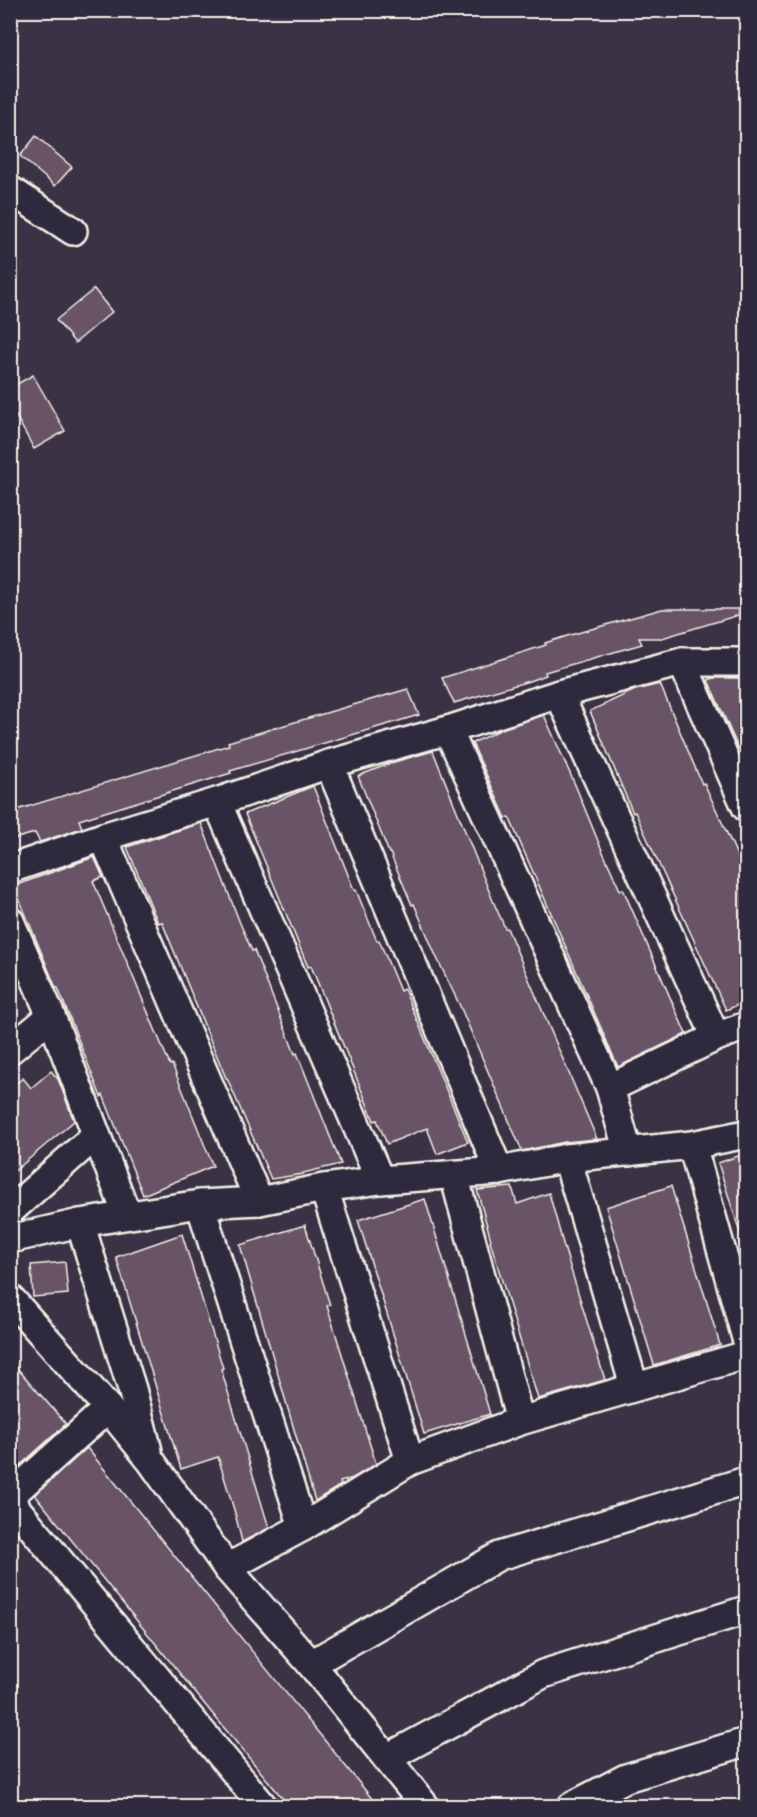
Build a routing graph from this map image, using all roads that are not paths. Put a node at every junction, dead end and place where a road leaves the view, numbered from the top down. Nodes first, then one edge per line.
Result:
1 (10, 190) edge
2 (73, 231) dead end
3 (682, 662) junction
4 (747, 662) edge
5 (559, 694) junction
6 (448, 730) junction
7 (329, 764) junction
8 (217, 802) junction
9 (747, 807) edge
10 (103, 837) junction
11 (10, 869) edge
12 (10, 921) edge
13 (51, 1016) junction
14 (747, 1026) edge
15 (716, 1037) junction
16 (10, 1050) edge
17 (610, 1088) junction
18 (747, 1134) edge
19 (96, 1135) junction
20 (692, 1145) junction
21 (628, 1152) junction
22 (567, 1158) junction
23 (499, 1171) junction
24 (454, 1175) junction
25 (380, 1180) junction
26 (324, 1188) junction
27 (259, 1201) junction
28 (200, 1204) junction
29 (10, 1211) edge
30 (127, 1215) junction
31 (80, 1223) junction
32 (10, 1239) edge
33 (10, 1298) edge
34 (747, 1338) edge
35 (747, 1355) edge
36 (634, 1386) junction
37 (108, 1408) junction
38 (520, 1420) junction
39 (151, 1461) junction
40 (410, 1461) junction
41 (747, 1481) edge
42 (10, 1498) edge
43 (303, 1527) junction
44 (227, 1568) junction
45 (747, 1610) edge
46 (311, 1664) junction
47 (747, 1742) edge
48 (387, 1758) junction
49 (263, 1806) edge
50 (425, 1806) edge
51 (572, 1806) edge

1 - 2 street
3 - 4 street
3 - 5 street
3 - 9 street
5 - 6 street
5 - 15 street
6 - 7 street
6 - 17 street
7 - 8 street
7 - 23 street
8 - 10 street
8 - 25 street
10 - 11 street
10 - 27 street
12 - 13 street
13 - 16 street
13 - 19 street
14 - 15 street
15 - 17 street
17 - 21 street
18 - 20 street
19 - 29 street
19 - 30 street
20 - 21 street
20 - 34 street
21 - 22 street
22 - 23 street
22 - 36 street
23 - 24 street
24 - 25 street
24 - 38 street
25 - 26 street
26 - 27 street
26 - 40 street
27 - 28 street
28 - 30 street
28 - 43 street
30 - 31 street
31 - 32 street
31 - 39 street
33 - 37 street
35 - 36 street
36 - 38 street
37 - 39 street
37 - 42 street
38 - 40 street
39 - 44 street
40 - 43 street
41 - 46 street
42 - 49 street
43 - 44 street
44 - 46 street
45 - 48 street
46 - 48 street
47 - 51 street
48 - 50 street

